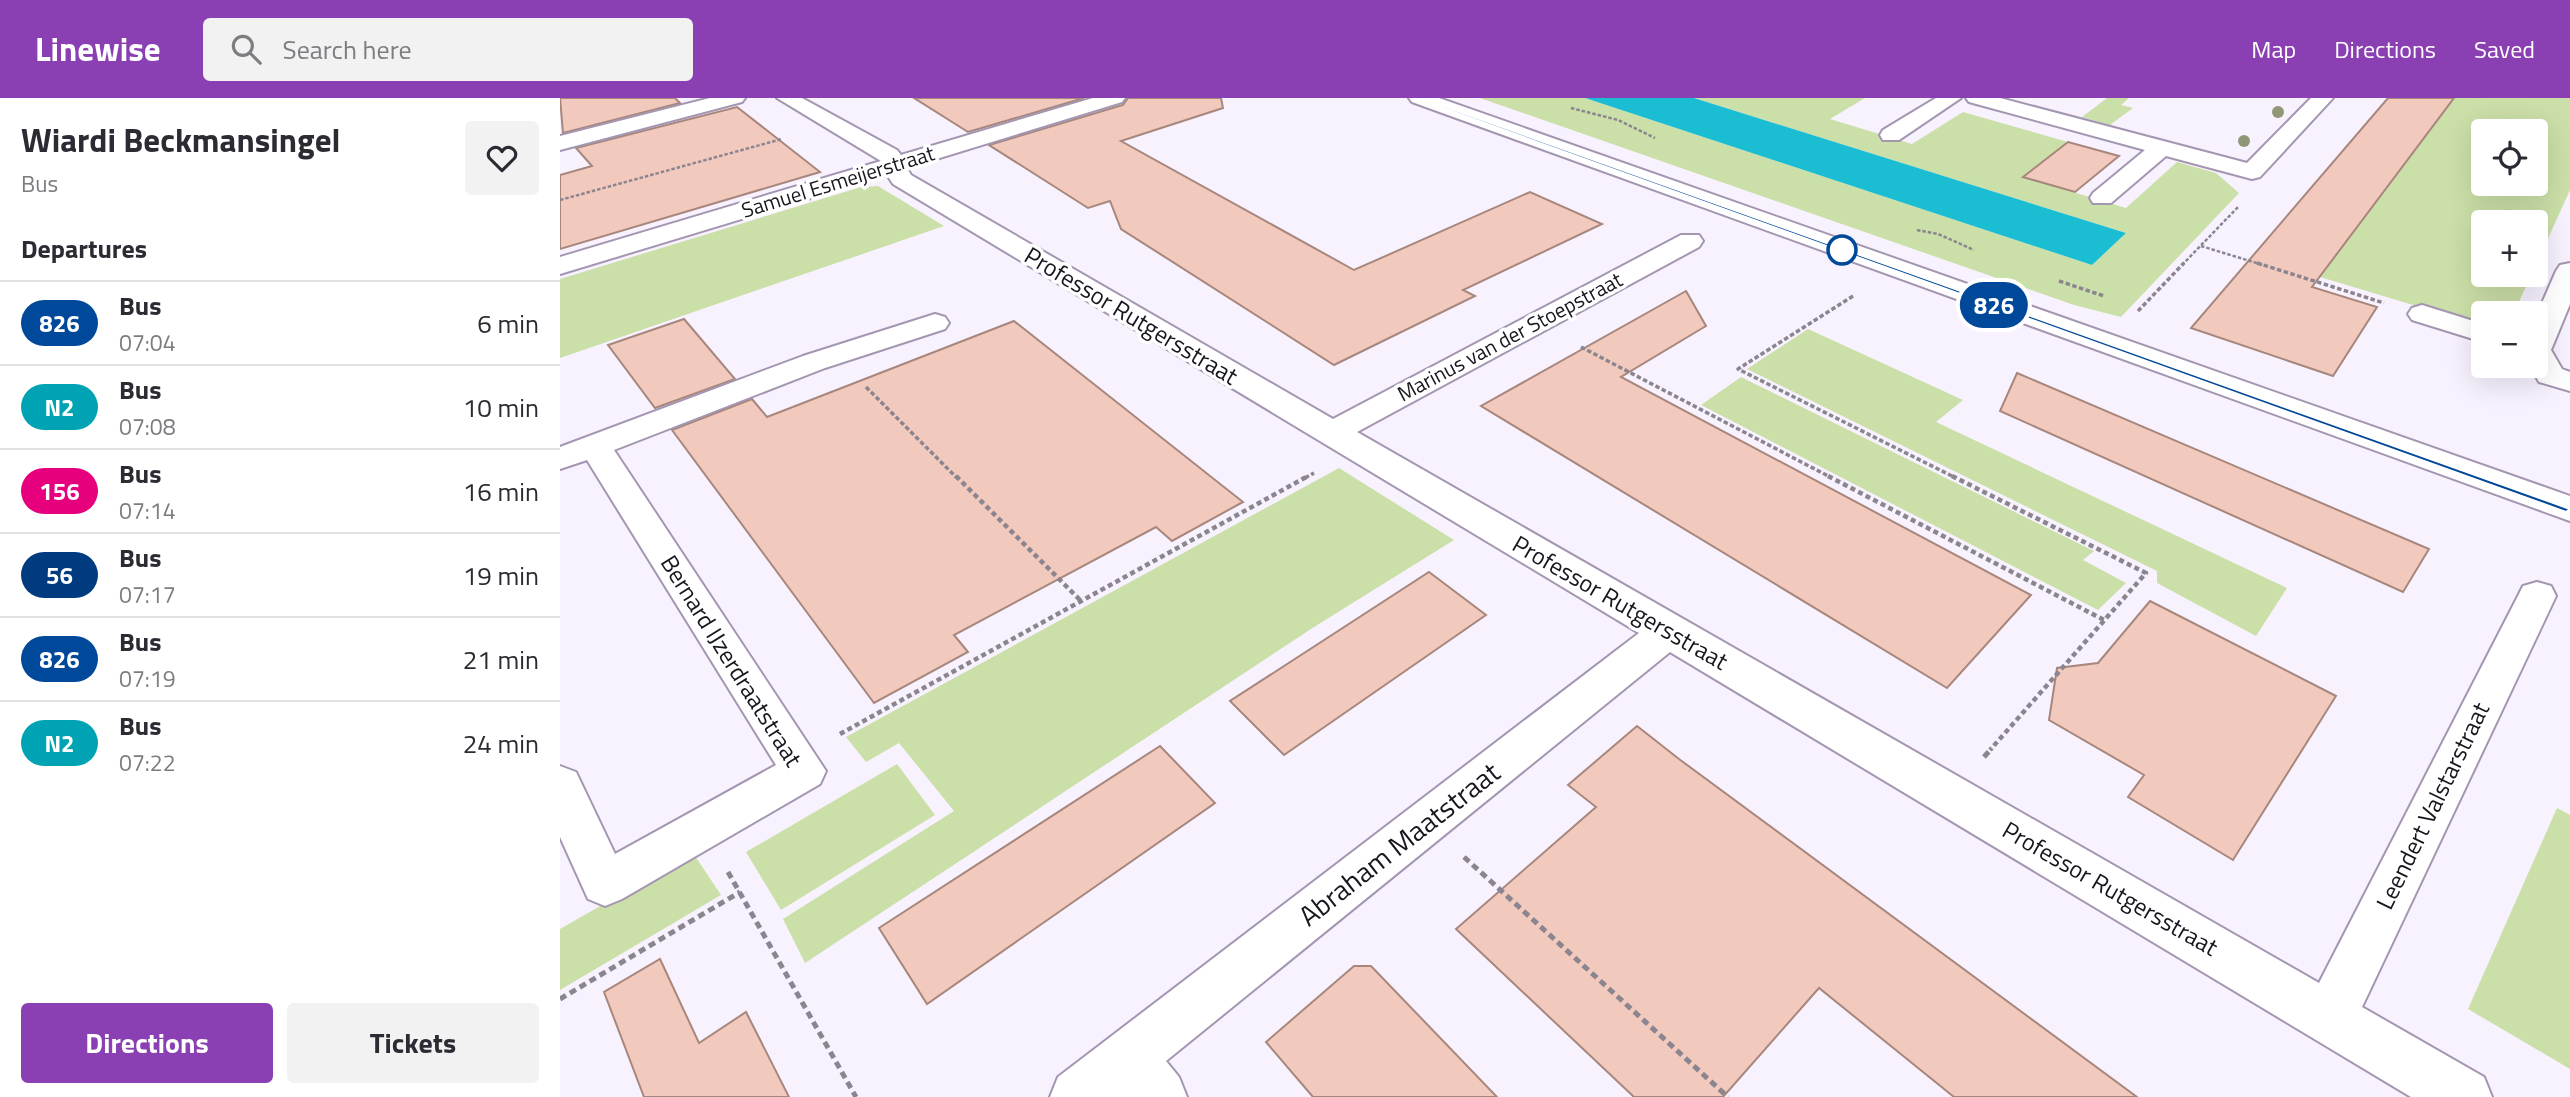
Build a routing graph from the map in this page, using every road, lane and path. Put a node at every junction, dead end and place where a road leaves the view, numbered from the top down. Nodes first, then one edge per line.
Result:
1 (735, 98) edge
2 (787, 98) edge
3 (1115, 98) edge
4 (1419, 98) edge
5 (1951, 98) edge
6 (1976, 98) edge
7 (2323, 98) edge
8 (836, 124) junction
9 (1891, 135) dead end
10 (560, 143) edge
11 (2161, 148) junction
12 (895, 165) junction
13 (2252, 172) junction
14 (2102, 198) dead end
15 (560, 200) edge
16 (1690, 242) dead end
17 (2201, 246) junction
18 (560, 267) edge
19 (2570, 271) edge
20 (1845, 288) dead end
21 (2421, 314) joint
22 (2548, 322) edge
23 (935, 323) dead end
24 (1535, 323) junction
25 (2471, 329) edge
26 (2106, 344) junction
27 (834, 355) junction
28 (2548, 371) edge
29 (2570, 382) edge
30 (1344, 441) junction
31 (577, 453) edge
32 (2570, 509) edge
33 (2537, 596) dead end
34 (1081, 601) junction
35 (2104, 620) junction
36 (1668, 632) junction
37 (795, 758) junction
38 (560, 785) edge
39 (1950, 796) junction
40 (1426, 822) junction
41 (704, 828) junction
42 (740, 892) junction
43 (560, 999) edge
44 (2330, 1017) junction
45 (1144, 1077) edge
46 (856, 1097) edge
47 (1078, 1097) edge
48 (1728, 1097) edge
49 (2465, 1097) edge

1 - 10 street
2 - 8 street, Professor Rutgersstraat
3 - 12 street, Samuel Esmeijerstraat
4 - 26 street
5 - 9 street
6 - 11 street
7 - 13 street
8 - 12 street, Professor Rutgersstraat
8 - 15 path
11 - 13 street
11 - 14 street
12 - 18 street, Samuel Esmeijerstraat
12 - 30 street, Professor Rutgersstraat
13 - 17 path
16 - 24 street, Marinus van der Stoepstraat
17 - 21 path
17 - 26 path
19 - 22 street
20 - 35 path
21 - 25 street
23 - 27 street, Bernard IJzerdraatstraat
24 - 30 street, Marinus van der Stoepstraat
24 - 35 path
26 - 32 street
27 - 31 street, Bernard IJzerdraatstraat
27 - 34 path
28 - 29 street
30 - 34 path
30 - 36 street, Professor Rutgersstraat
31 - 37 street, Bernard IJzerdraatstraat
33 - 44 street, Leendert Valstarstraat
34 - 37 path
35 - 39 path
36 - 39 street, Professor Rutgersstraat
36 - 40 street, Abraham Maatstraat
37 - 41 street, Bernard IJzerdraatstraat
38 - 41 street, Bernard IJzerdraatstraat
39 - 44 street, Professor Rutgersstraat
40 - 45 street, Abraham Maatstraat
40 - 48 path
41 - 42 path
42 - 43 path
42 - 46 path
44 - 49 street, Professor Rutgersstraat
45 - 47 street, Abraham Maatstraat

